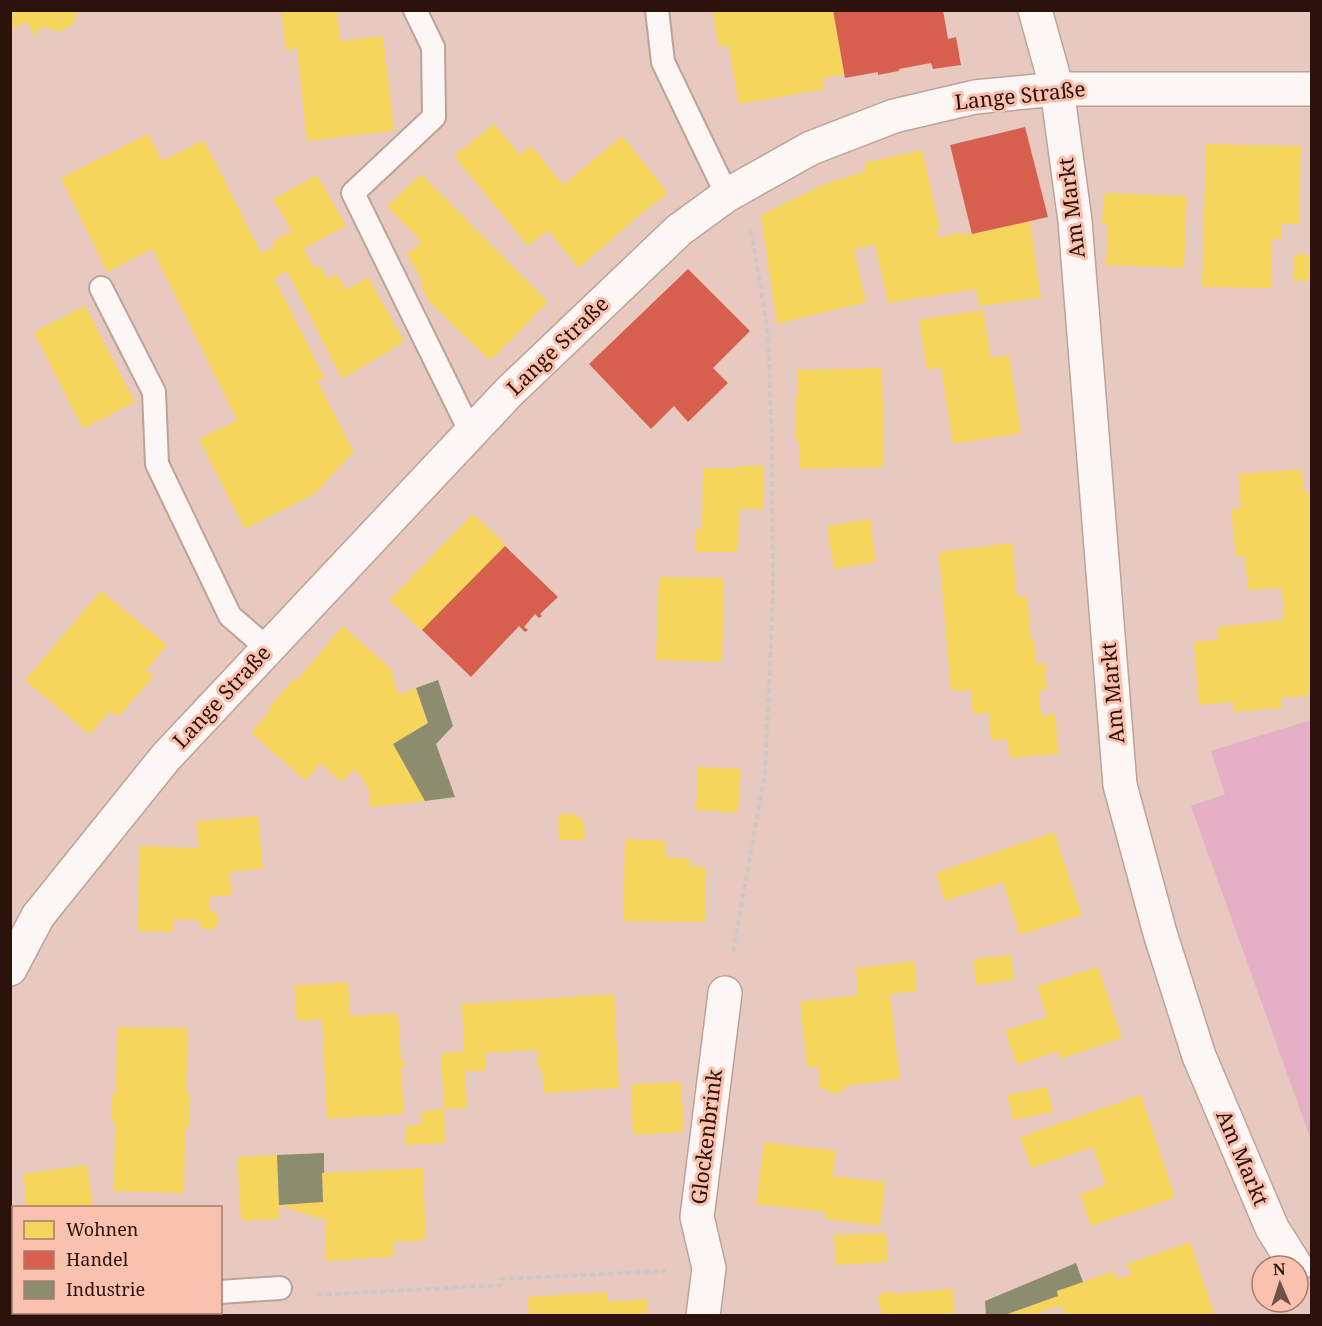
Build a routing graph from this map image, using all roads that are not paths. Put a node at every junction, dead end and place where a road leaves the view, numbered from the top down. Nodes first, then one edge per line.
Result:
1 (415, 10) edge
2 (657, 10) edge
3 (1035, 10) edge
4 (1057, 88) junction
5 (1311, 88) edge
6 (735, 189) junction
7 (101, 288) dead end
8 (471, 433) junction
9 (267, 648) junction
10 (10, 969) edge
11 (725, 993) road end
12 (1289, 1254) edge
13 (280, 1288) road end
14 (222, 1292) edge
15 (703, 1316) edge

1 - 8 lane
2 - 6 lane
3 - 4 street, Am Markt
4 - 5 street, Lange Straße
4 - 6 street, Lange Straße
4 - 12 street, Am Markt
6 - 8 street, Lange Straße
7 - 9 lane
8 - 9 street, Lange Straße
9 - 10 street, Lange Straße
11 - 15 street, Glockenbrink
13 - 14 lane

